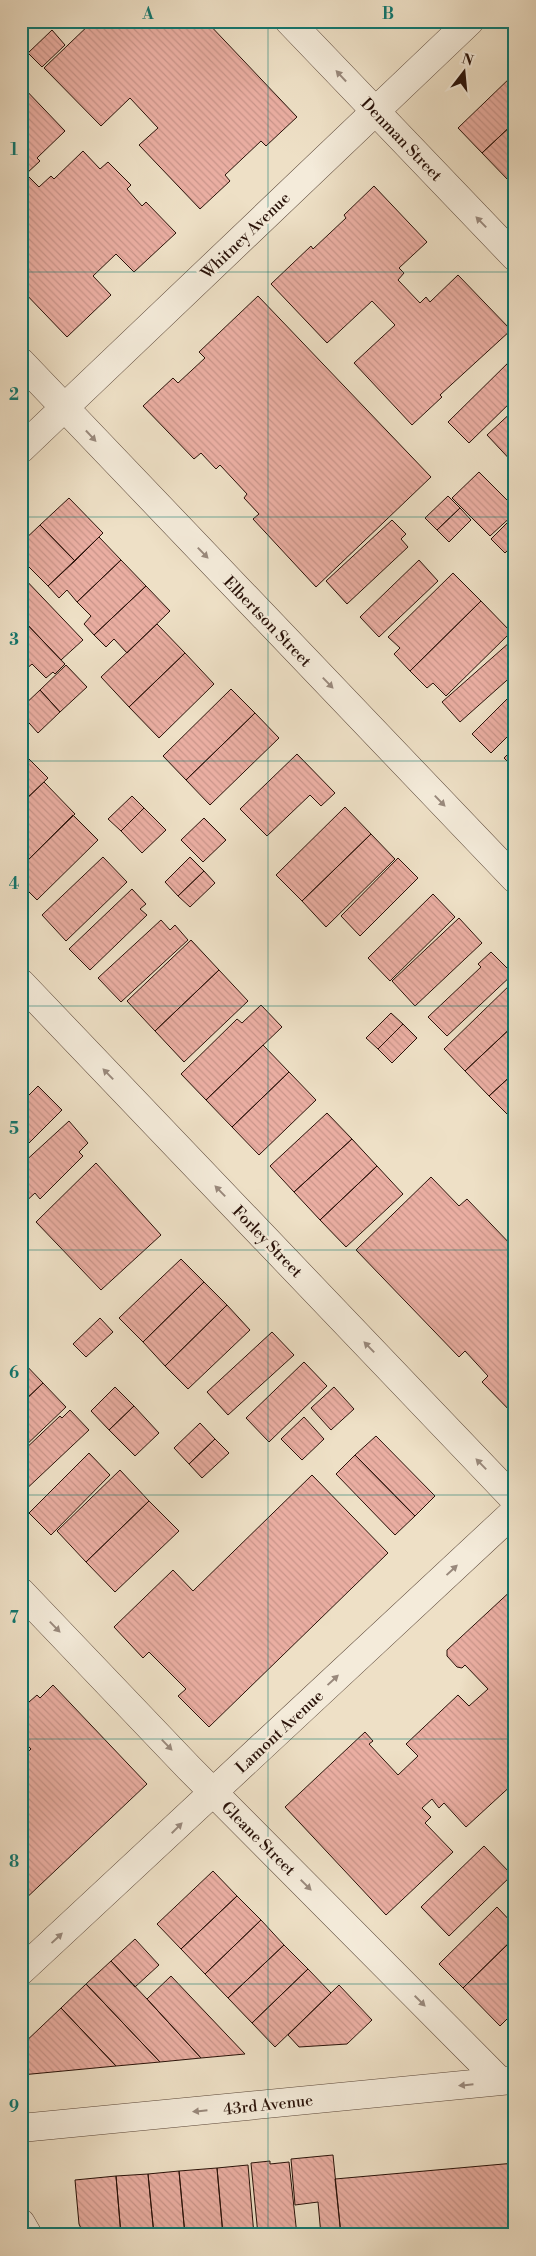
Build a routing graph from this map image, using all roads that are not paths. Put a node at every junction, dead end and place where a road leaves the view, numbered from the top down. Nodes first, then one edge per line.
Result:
1 (290, 21) edge
2 (470, 21) edge
3 (375, 111) junction
4 (515, 257) edge
5 (21, 362) edge
6 (64, 407) junction
7 (21, 448) edge
8 (515, 879) edge
9 (21, 983) edge
10 (515, 1500) edge
11 (515, 1512) edge
12 (21, 1592) edge
13 (213, 1792) junction
14 (21, 1971) edge
15 (507, 2081) edge
16 (21, 2128) edge
17 (21, 2223) edge
18 (28, 2235) edge

3 -> 1 street, Denman Street
2 - 3 street, Whitney Avenue
4 -> 3 street, Denman Street
3 - 6 street, Whitney Avenue
5 - 6 street, Elbertson Street
6 - 7 street, Whitney Avenue
6 -> 8 street, Elbertson Street
10 -> 9 street, Forley Street
13 -> 11 street, Lamont Avenue
12 -> 13 street, Gleane Street
14 -> 13 street, Lamont Avenue
13 -> 15 street, Gleane Street
15 -> 16 street, 43rd Avenue
17 - 18 street

